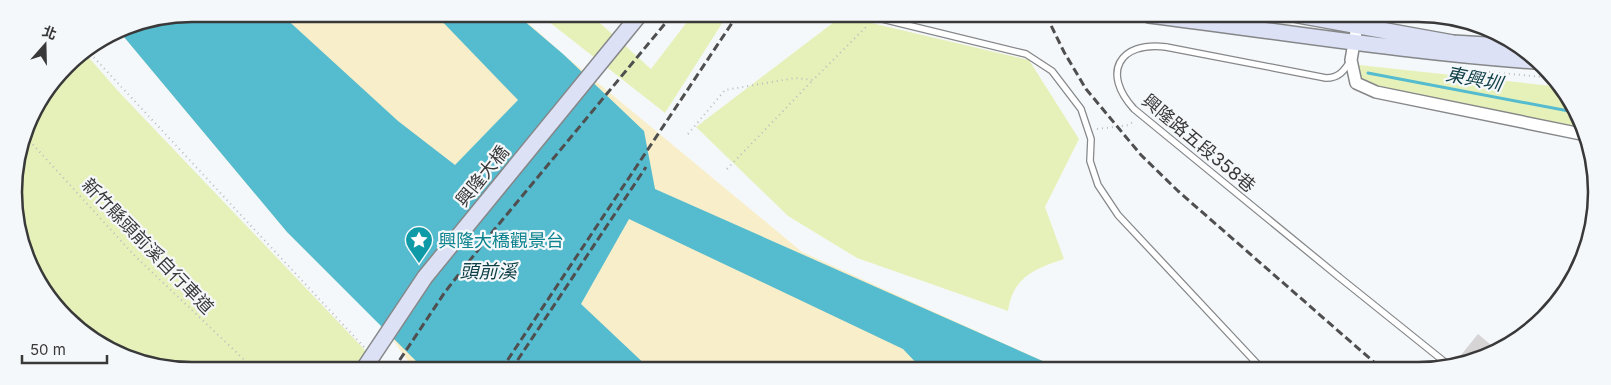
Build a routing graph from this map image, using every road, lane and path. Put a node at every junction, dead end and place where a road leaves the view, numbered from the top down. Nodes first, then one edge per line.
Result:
1 (871, 22) edge
2 (898, 22) edge
3 (1206, 22) edge
4 (1333, 22) edge
5 (1359, 22) edge
6 (1375, 22) edge
7 (633, 23) edge
8 (1331, 38) junction
9 (1506, 46) edge
10 (1352, 52) junction
11 (92, 56) edge
12 (1525, 60) edge
13 (813, 80) junction
14 (1136, 119) dead end
15 (1087, 128) junction
16 (1578, 133) edge
17 (688, 134) dead end
18 (31, 142) edge
19 (727, 169) dead end
20 (349, 333) dead end
21 (1443, 361) edge
22 (247, 362) edge
23 (368, 362) edge
24 (1256, 362) edge

1 - 13 path
2 - 15 lane
3 - 8 street
4 - 8 street
5 - 10 street
6 - 9 street
7 - 23 street, 興隆大橋, bridge
8 - 10 street
10 - 12 street
10 - 16 street
10 - 21 lane, 興隆路五段358巷, bridge
11 - 20 path
13 - 17 path
13 - 19 path
14 - 15 path
15 - 24 lane
18 - 22 path, 新竹縣頭前溪自行車道

